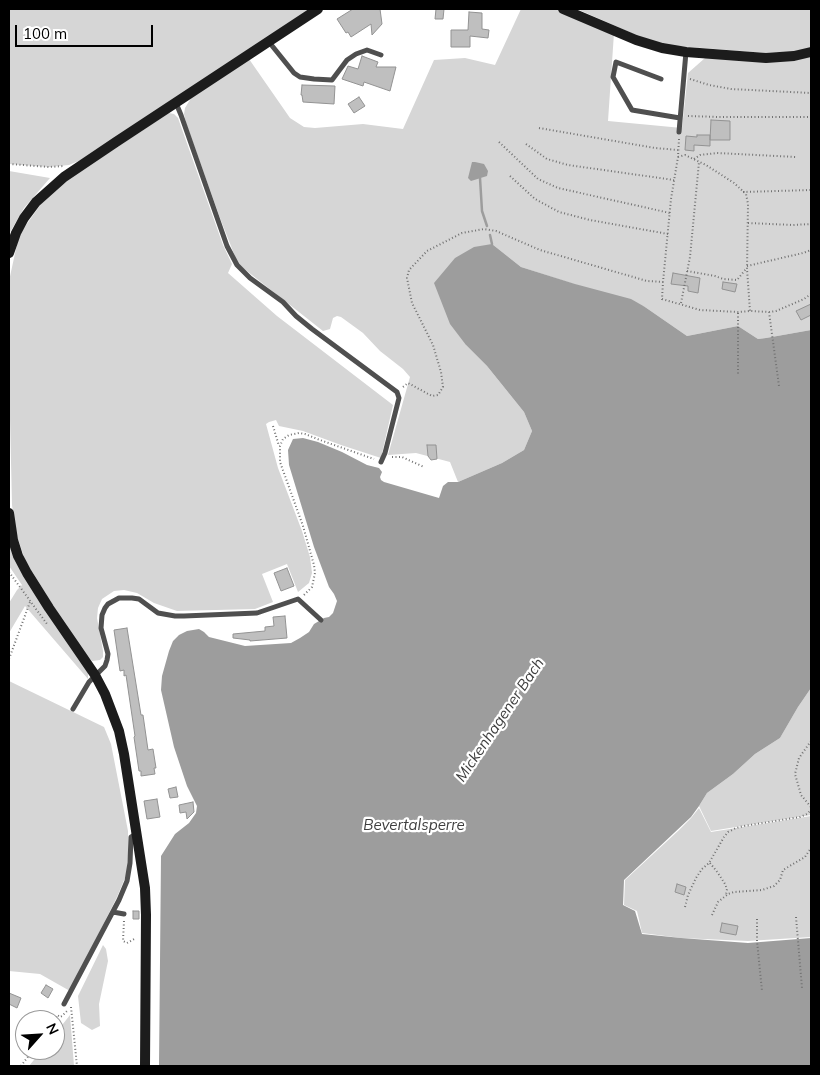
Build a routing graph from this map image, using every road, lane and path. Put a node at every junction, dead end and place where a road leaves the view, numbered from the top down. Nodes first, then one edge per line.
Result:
1 (318, 9) edge
2 (563, 9) edge
3 (268, 42) junction
4 (686, 52) junction
5 (811, 52) edge
6 (381, 55) dead end
7 (683, 77) junction
8 (660, 79) dead end
9 (811, 93) edge
10 (176, 103) junction
11 (680, 117) junction
12 (811, 117) edge
13 (539, 128) dead end
14 (679, 132) joint
15 (499, 142) dead end
16 (526, 144) dead end
17 (678, 150) junction
18 (678, 156) junction
19 (796, 157) dead end
20 (694, 159) junction
21 (699, 162) junction
22 (9, 164) edge
23 (78, 167) junction
24 (510, 176) dead end
25 (674, 180) junction
26 (811, 190) edge
27 (743, 192) junction
28 (670, 213) junction
29 (748, 223) junction
30 (811, 224) edge
31 (668, 234) junction
32 (811, 250) edge
33 (9, 253) edge
34 (747, 268) junction
35 (688, 271) junction
36 (663, 282) junction
37 (811, 294) edge
38 (681, 304) junction
39 (750, 311) junction
40 (738, 312) junction
41 (769, 312) junction
42 (738, 376) dead end
43 (779, 386) dead end
44 (397, 392) junction
45 (273, 426) dead end
46 (280, 446) junction
47 (381, 460) junction
48 (424, 467) dead end
49 (9, 513) edge
50 (9, 572) edge
51 (298, 599) junction
52 (321, 620) dead end
53 (9, 659) edge
54 (96, 675) junction
55 (73, 709) dead end
56 (811, 741) edge
57 (811, 808) edge
58 (137, 833) junction
59 (811, 848) edge
60 (709, 863) junction
61 (726, 895) junction
62 (685, 907) dead end
63 (113, 912) junction
64 (124, 914) joint
65 (712, 915) dead end
66 (796, 917) dead end
67 (757, 919) dead end
68 (139, 934) dead end
69 (802, 988) dead end
70 (762, 991) dead end
71 (67, 1005) junction
72 (65, 1014) edge
73 (77, 1066) edge
74 (145, 1066) edge

1 - 3 street
2 - 4 street
3 - 6 lane
3 - 10 street
4 - 5 street
4 - 7 lane
7 - 9 path
7 - 11 lane
8 - 11 lane
10 - 23 street
10 - 44 lane
11 - 12 path
11 - 14 lane
13 - 17 path
14 - 17 path
15 - 28 path
16 - 25 path
17 - 18 path
18 - 20 path
18 - 25 path
19 - 20 path
20 - 21 path
21 - 27 path
21 - 35 path
22 - 23 path
23 - 33 street
24 - 31 path
25 - 28 path
26 - 27 path
27 - 29 path
28 - 31 path
29 - 30 path
29 - 34 path
31 - 36 path
32 - 34 path
34 - 35 path
34 - 39 path
35 - 38 path
36 - 38 path
36 - 44 path
37 - 41 path
38 - 40 path
39 - 40 path
39 - 41 path
40 - 42 path
41 - 43 path
44 - 47 lane
45 - 46 path
46 - 47 path
46 - 51 path
47 - 48 path
49 - 54 street
50 - 53 path
51 - 52 lane
51 - 54 lane
54 - 55 lane
54 - 58 street
56 - 57 path
57 - 60 path
58 - 63 lane
58 - 74 street
59 - 61 path
60 - 61 path
60 - 62 path
61 - 65 path
63 - 64 lane
63 - 71 lane
64 - 68 path
66 - 69 path
67 - 70 path
71 - 72 path
71 - 73 path

